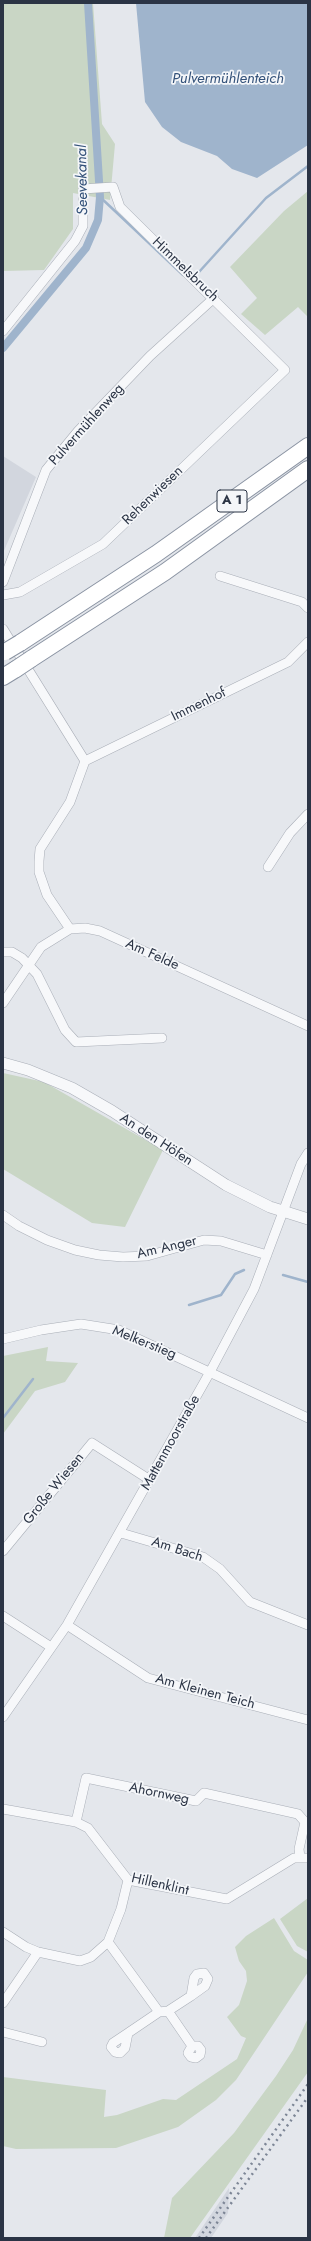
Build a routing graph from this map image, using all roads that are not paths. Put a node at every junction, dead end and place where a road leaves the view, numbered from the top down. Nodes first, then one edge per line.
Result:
1 (214, 298) junction
2 (3, 331) edge
3 (285, 370) joint
4 (308, 446) edge
5 (308, 469) edge
6 (220, 576) dead end
7 (3, 582) edge
8 (3, 595) edge
9 (308, 608) edge
10 (3, 629) edge
11 (308, 642) edge
12 (4, 653) edge
13 (9, 673) edge
14 (85, 761) junction
15 (308, 814) edge
16 (268, 867) dead end
17 (70, 929) junction
18 (3, 952) edge
19 (28, 964) junction
20 (3, 1003) edge
21 (308, 1026) edge
22 (162, 1038) dead end
23 (3, 1063) edge
24 (308, 1153) edge
25 (284, 1212) junction
26 (3, 1215) edge
27 (308, 1219) edge
28 (267, 1255) junction
29 (3, 1339) edge
30 (210, 1372) junction
31 (308, 1418) edge
32 (150, 1480) junction
33 (121, 1533) junction
34 (3, 1551) edge
35 (3, 1616) edge
36 (67, 1625) junction
37 (308, 1625) edge
38 (51, 1647) junction
39 (3, 1717) edge
40 (308, 1720) edge
41 (3, 1809) edge
42 (76, 1822) junction
43 (304, 1857) edge
44 (128, 1880) junction
45 (3, 1932) edge
46 (108, 1942) junction
47 (38, 1952) junction
48 (190, 1996) dead end
49 (3, 2003) edge
50 (168, 2011) junction
51 (159, 2012) junction
52 (3, 2032) edge
53 (128, 2033) dead end
54 (42, 2042) dead end
55 (192, 2046) dead end

1 - 2 street, Himmelsbruch
1 - 3 street, Himmelsbruch
1 - 7 street, Pulvermühlenweg
3 - 8 street, Rehenwiesen
4 - 12 highway, A 1, bridge
5 - 13 highway, A 1, bridge
6 - 9 street
10 - 14 street
11 - 14 street, Immenhof
14 - 17 street
15 - 16 street
17 - 19 street
17 - 21 street, Am Felde
18 - 19 street
19 - 20 street
19 - 22 street
23 - 25 street, An den Höfen
24 - 25 street, Mattenmoorstraße
25 - 27 street, An den Höfen
25 - 28 street, Mattenmoorstraße
26 - 28 street, Am Anger
28 - 30 street, Mattenmoorstraße
29 - 30 street, Melkerstieg
30 - 31 street, Melkerstieg
30 - 32 street, Mattenmoorstraße
32 - 33 street, Mattenmoorstraße
32 - 34 street, Große Wiesen
33 - 36 street, Mattenmoorstraße
33 - 37 street, Am Bach
35 - 38 street
36 - 38 street, Mattenmoorstraße
36 - 40 street, Am Kleinen Teich
38 - 39 street, Mattenmoorstraße
41 - 42 street, Hillenklint
42 - 43 street, Ahornweg
42 - 44 street, Hillenklint
43 - 44 street, Hillenklint
44 - 46 street
45 - 47 street
46 - 47 street
46 - 51 street
47 - 49 street
48 - 50 street
50 - 51 street
50 - 55 street
51 - 53 street
52 - 54 street

